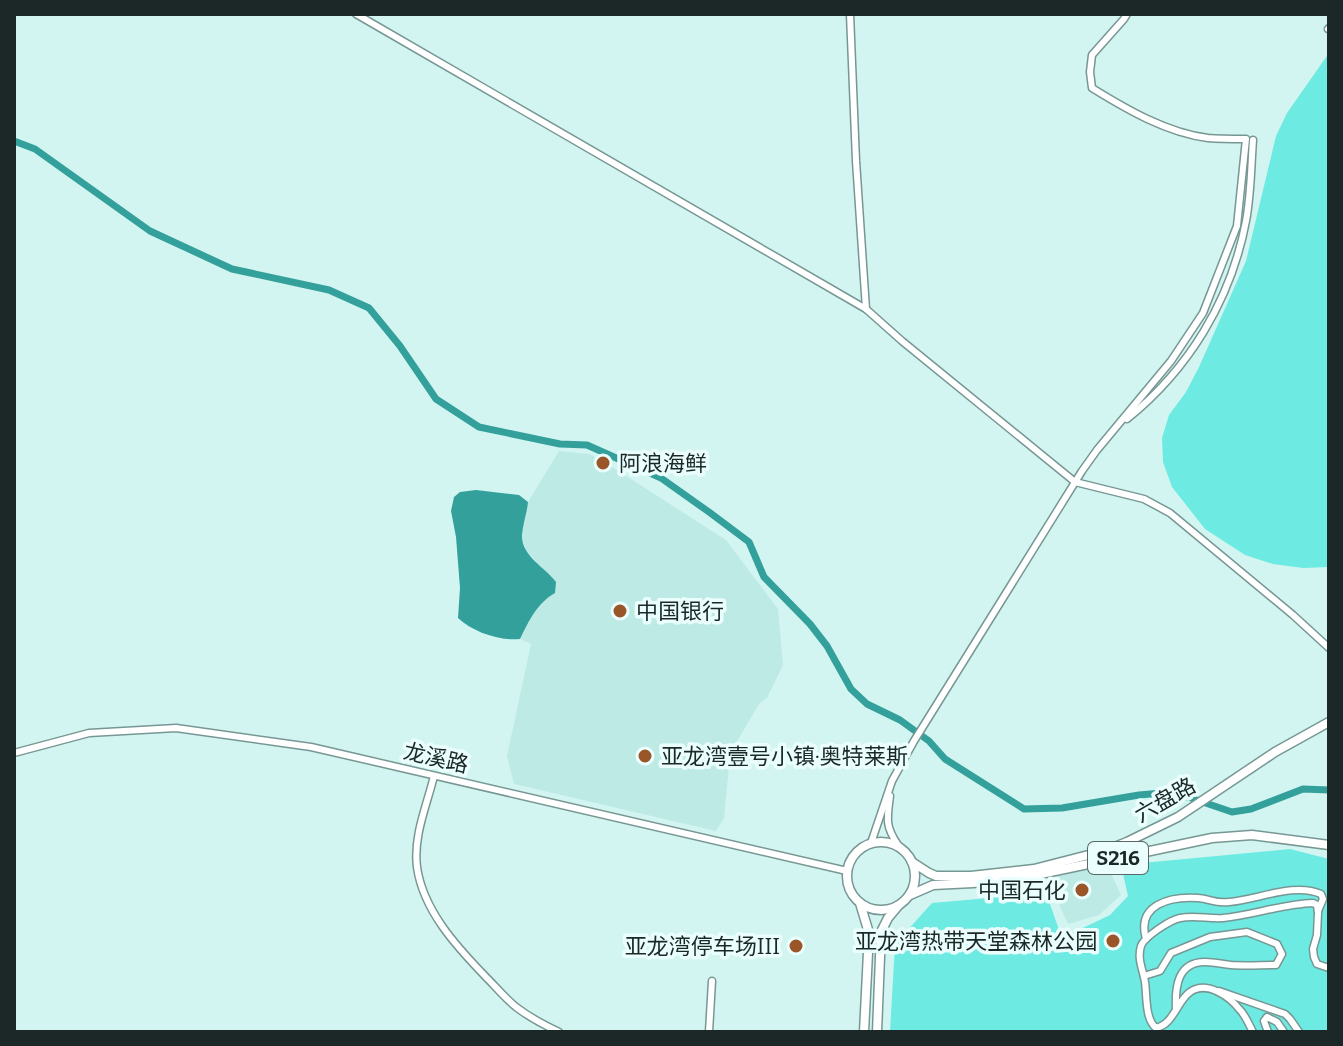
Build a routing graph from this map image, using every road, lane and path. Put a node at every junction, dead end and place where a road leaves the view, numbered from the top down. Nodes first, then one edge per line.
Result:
1 (356, 14) edge
2 (850, 14) edge
3 (1127, 14) edge
4 (1250, 140) junction
5 (866, 309) junction
6 (1112, 432) junction
7 (1075, 482) junction
8 (1329, 648) edge
9 (1329, 722) edge
10 (14, 753) edge
11 (434, 776) junction
12 (892, 781) junction
13 (871, 843) junction
14 (898, 845) junction
15 (1328, 846) edge
16 (912, 862) junction
17 (847, 871) junction
18 (910, 895) junction
19 (860, 903) junction
20 (899, 905) junction
21 (1318, 912) junction
22 (1327, 912) edge
23 (1146, 939) junction
24 (1329, 968) edge
25 (1144, 976) junction
26 (712, 981) dead end
27 (1210, 988) junction
28 (1176, 1010) junction
29 (559, 1032) edge
30 (709, 1032) edge
31 (864, 1032) edge
32 (877, 1032) edge
33 (1253, 1032) edge
34 (1268, 1032) edge
35 (1284, 1032) edge
36 (1299, 1032) edge

1 - 5 street
2 - 5 street
3 - 4 street
4 - 6 street
4 - 6 street
5 - 7 street
6 - 7 street
7 - 8 street
7 - 12 street
9 - 16 main road, 六盘路 / S216
10 - 11 street, 龙溪路
11 - 17 street, 龙溪路
11 - 29 street
12 - 13 street
12 - 14 street
13 - 14 main road
13 - 17 main road
14 - 16 main road, S216
15 - 18 main road, 六盘路 / S216
16 - 18 main road
17 - 19 main road
18 - 20 main road, S216
19 - 20 main road
19 - 31 main road
20 - 32 main road, S216
21 - 22 street
21 - 23 street
21 - 23 street
21 - 24 street
23 - 25 street
25 - 28 street
25 - 28 street
26 - 30 street
27 - 28 street
27 - 33 street
27 - 36 street
34 - 35 street

